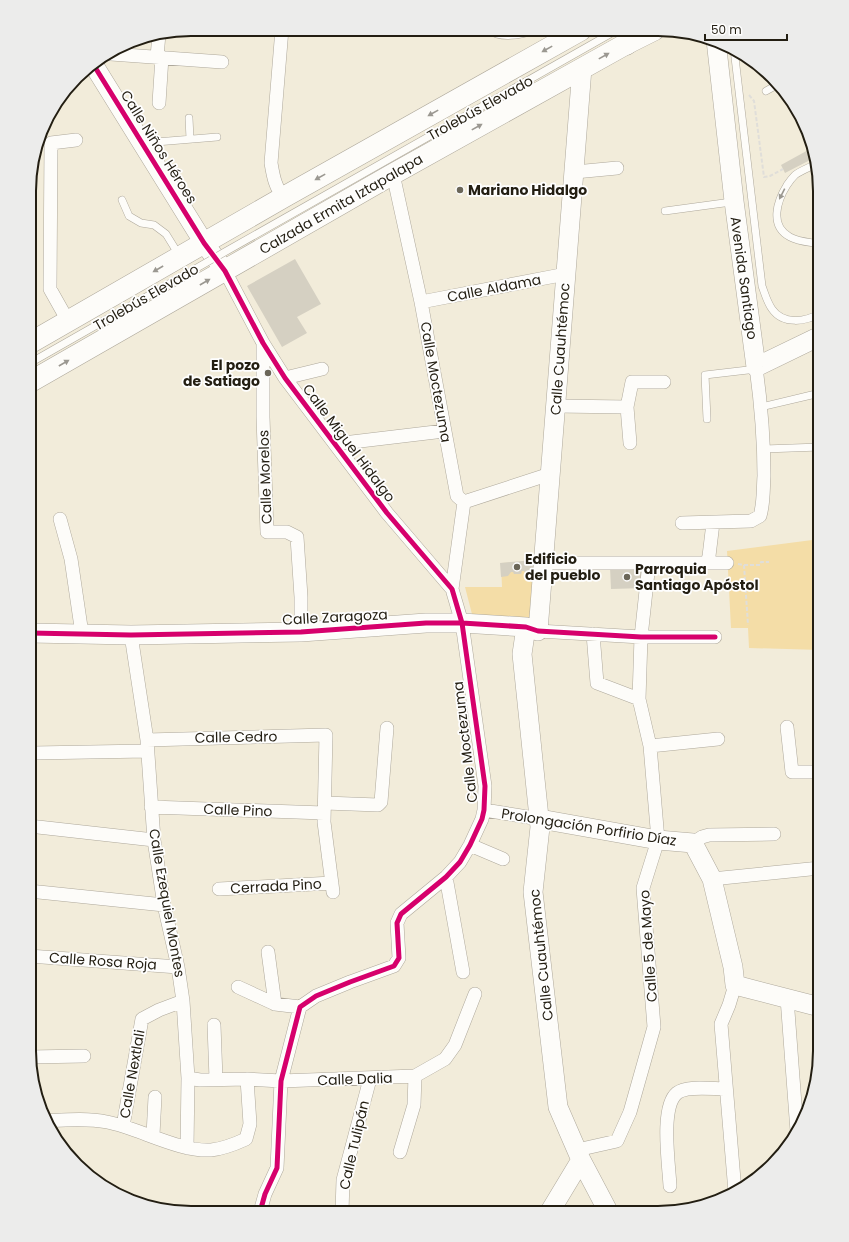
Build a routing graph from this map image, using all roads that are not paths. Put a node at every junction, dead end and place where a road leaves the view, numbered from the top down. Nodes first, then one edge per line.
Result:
1 (281, 36) edge
2 (569, 36) edge
3 (621, 37) edge
4 (159, 39) edge
5 (717, 48) edge
6 (119, 54) edge
7 (160, 57) junction
8 (735, 57) edge
9 (222, 62) dead end
10 (582, 68) junction
11 (96, 69) edge
12 (772, 87) edge
13 (766, 91) dead end
14 (158, 103) dead end
15 (189, 118) dead end
16 (216, 137) dead end
17 (190, 139) junction
18 (76, 140) dead end
19 (142, 143) junction
20 (811, 167) edge
21 (617, 168) dead end
22 (575, 172) junction
23 (393, 174) junction
24 (284, 197) junction
25 (122, 200) dead end
26 (734, 201) junction
27 (665, 211) dead end
28 (204, 243) junction
29 (813, 243) edge
30 (180, 257) junction
31 (225, 271) junction
32 (566, 274) junction
33 (421, 302) junction
34 (813, 317) edge
35 (68, 321) junction
36 (813, 339) edge
37 (36, 340) edge
38 (264, 343) junction
39 (36, 360) edge
40 (756, 367) junction
41 (322, 369) dead end
42 (285, 378) junction
43 (36, 379) edge
44 (664, 382) dead end
45 (813, 395) edge
46 (556, 406) junction
47 (627, 407) junction
48 (762, 407) junction
49 (707, 419) dead end
50 (444, 431) junction
51 (630, 442) dead end
52 (334, 444) junction
53 (813, 447) edge
54 (764, 449) junction
55 (550, 474) junction
56 (464, 502) junction
57 (60, 519) dead end
58 (682, 523) dead end
59 (713, 523) junction
60 (544, 563) junction
61 (707, 563) junction
62 (727, 563) road end
63 (648, 564) junction
64 (452, 589) junction
65 (462, 623) junction
66 (532, 629) junction
67 (301, 632) junction
68 (36, 633) edge
69 (82, 634) junction
70 (593, 634) junction
71 (131, 635) junction
72 (641, 637) junction
73 (716, 637) dead end
74 (639, 699) junction
75 (787, 727) dead end
76 (386, 728) dead end
77 (718, 739) dead end
78 (147, 745) junction
79 (650, 746) junction
80 (36, 753) edge
81 (813, 772) edge
82 (151, 806) junction
83 (324, 808) junction
84 (484, 810) junction
85 (540, 819) junction
86 (36, 827) edge
87 (774, 834) dead end
88 (154, 840) junction
89 (658, 840) junction
90 (693, 843) junction
91 (470, 845) junction
92 (503, 859) dead end
93 (813, 869) edge
94 (446, 877) junction
95 (712, 879) junction
96 (220, 889) dead end
97 (36, 892) edge
98 (164, 905) junction
99 (268, 952) dead end
100 (36, 957) edge
101 (178, 967) junction
102 (463, 972) dead end
103 (735, 985) junction
104 (238, 987) dead end
105 (475, 994) dead end
106 (787, 998) junction
107 (183, 1001) junction
108 (275, 1004) junction
109 (813, 1005) edge
110 (300, 1007) junction
111 (214, 1024) dead end
112 (84, 1056) dead end
113 (36, 1057) edge
114 (416, 1076) junction
115 (188, 1078) junction
116 (216, 1079) junction
117 (247, 1079) junction
118 (370, 1079) junction
119 (281, 1081) junction
120 (726, 1089) junction
121 (155, 1097) dead end
122 (796, 1120) edge
123 (53, 1121) edge
124 (123, 1126) junction
125 (153, 1136) junction
126 (187, 1148) junction
127 (400, 1152) dead end
128 (579, 1155) junction
129 (734, 1185) edge
130 (670, 1186) dead end
131 (262, 1206) edge
132 (342, 1206) edge
133 (553, 1206) edge
134 (605, 1206) edge

1 - 24 street
2 -> 24 main road
10 -> 3 main road, Calzada Ermita Iztapalapa
3 - 39 lane, Trolebús Elevado, bridge
4 - 7 street
5 - 26 street, Avenida Santiago
6 - 7 street
7 - 9 street
7 - 14 street
8 - 34 lane
10 - 22 street, Calle Cuauhtémoc
23 -> 10 main road, Calzada Ermita Iztapalapa
11 - 19 street, Calle Niños Héroes
12 - 13 lane
15 - 17 lane
16 - 17 lane
17 - 19 lane
18 - 35 street
19 - 28 street, Calle Niños Héroes
20 -> 29 lane
21 - 22 street
22 - 32 street, Calle Cuauhtémoc
23 - 31 main road, Calzada Ermita Iztapalapa
23 - 33 street, Calle Moctezuma
24 - 28 main road
25 - 30 lane
26 - 27 lane
26 - 40 street, Avenida Santiago
28 - 30 main road
28 - 31 street, Calle Niños Héroes
30 -> 35 main road
31 - 38 street, Calle Miguel Hidalgo
43 -> 31 main road, Calzada Ermita Iztapalapa
32 - 33 street, Calle Aldama
32 - 46 street, Calle Cuauhtémoc
33 - 50 street, Calle Moctezuma
35 - 37 main road
36 - 40 street
38 - 42 street, Calle Miguel Hidalgo
38 - 67 street, Calle Morelos
40 - 48 street, Avenida Santiago
40 - 49 lane
41 - 42 street
42 - 52 street, Calle Miguel Hidalgo
44 - 47 street
45 - 48 lane
46 - 47 street
46 - 55 street, Calle Cuauhtémoc
47 - 51 street
48 - 54 street, Avenida Santiago
50 - 52 street
50 - 56 street, Calle Moctezuma
52 - 64 street, Calle Miguel Hidalgo
53 - 54 lane
54 - 59 street, Avenida Santiago
55 - 56 street
55 - 60 street, Calle Cuauhtémoc
56 - 64 street
57 - 69 street
58 - 59 street
59 - 61 street
60 - 63 street
60 - 66 street, Calle Cuauhtémoc
61 - 62 street
61 - 63 street
63 - 72 street, Calle 5 de Mayo
64 - 65 street, Calle Miguel Hidalgo
65 - 66 street, Calle Zaragoza
65 - 67 street, Calle Zaragoza
65 - 84 street, Calle Moctezuma
66 - 70 street, Calle Zaragoza
66 - 85 street, Calle Cuauhtémoc
67 - 71 street, Calle Zaragoza
68 - 69 street, Calle Zaragoza
69 - 71 street, Calle Zaragoza
70 - 72 street, Calle Zaragoza
70 - 74 street
71 - 78 street, Calle Ezequiel Montes
72 - 73 street, Calle Zaragoza
72 - 74 street, Calle 5 de Mayo
74 - 79 street, Calle 5 de Mayo
75 - 81 street
76 - 83 street, Calle Pino
77 - 79 street
78 - 80 street, Calle Cedro
78 - 82 street, Calle Ezequiel Montes
78 - 83 street, Calle Cedro
79 - 89 street, Calle 5 de Mayo
82 - 83 street, Calle Pino
82 - 88 street, Calle Ezequiel Montes
83 - 96 street, Cerrada Pino
84 - 85 street, Prolongación Porfirio Díaz
84 - 91 street, Calle Moctezuma
85 - 89 street, Prolongación Porfirio Díaz
85 - 128 street, Calle Cuauhtémoc
86 - 88 street
87 - 90 street
88 - 98 street, Calle Ezequiel Montes
89 - 90 street, Prolongación Porfirio Díaz
89 - 128 street, Calle 5 de Mayo
90 - 95 street
91 - 92 street
91 - 94 street, Calle Moctezuma
93 - 95 street
94 - 102 street
94 - 110 street, Calle Moctezuma
95 - 103 street
97 - 98 street
98 - 101 street, Calle Ezequiel Montes
99 - 108 street
100 - 101 street, Calle Rosa Roja
101 - 107 street, Calle Ezequiel Montes
103 - 106 street
103 - 120 street
104 - 108 street
105 - 114 street, Calle Dalia
106 - 109 street
106 - 122 street
107 - 115 street, Calle Ezequiel Montes
107 - 124 street, Calle Nextlali
108 - 110 street
110 - 119 street
111 - 116 street
112 - 113 street
114 - 118 street, Calle Dalia
114 - 127 street
115 - 116 street, Calle Dalia
115 - 126 street, Calle Ezequiel Montes
116 - 117 street, Calle Dalia
117 - 119 street, Calle Dalia
117 - 126 street
118 - 119 street, Calle Dalia
118 - 132 street, Calle Tulipán
119 - 131 street
120 - 129 street
120 - 130 street
121 - 125 street
123 - 124 street
124 - 125 street
125 - 126 street
128 - 133 street
128 - 134 street, Calle Cuauhtémoc

